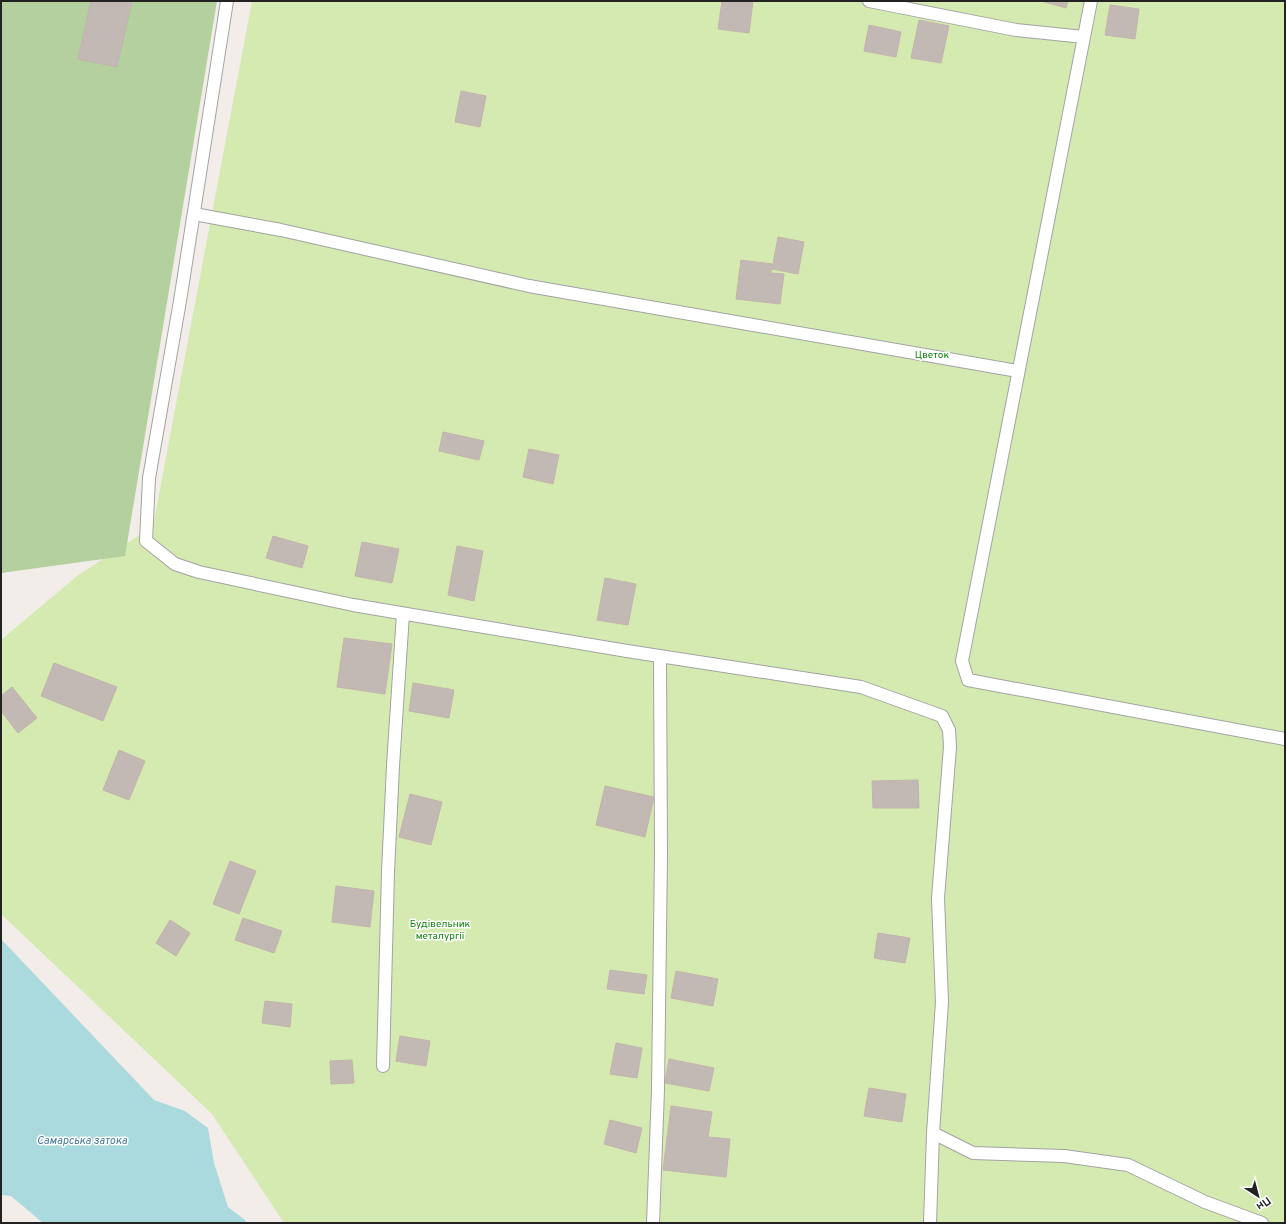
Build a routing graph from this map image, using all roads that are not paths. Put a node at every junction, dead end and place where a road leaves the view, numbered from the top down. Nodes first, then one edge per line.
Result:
1 (227, 1) edge
2 (869, 1) edge
3 (1091, 1) edge
4 (1084, 37) junction
5 (194, 214) junction
6 (1018, 371) junction
7 (403, 614) junction
8 (660, 656) junction
9 (1285, 739) edge
10 (383, 1066) dead end
11 (933, 1133) junction
12 (653, 1223) edge
13 (930, 1223) edge
14 (1262, 1223) edge

1 - 5 lane
2 - 4 lane
3 - 4 lane
4 - 6 lane
5 - 6 lane
5 - 7 lane
6 - 9 lane
7 - 8 lane
7 - 10 lane
8 - 11 lane
8 - 12 lane
11 - 13 lane
11 - 14 lane

